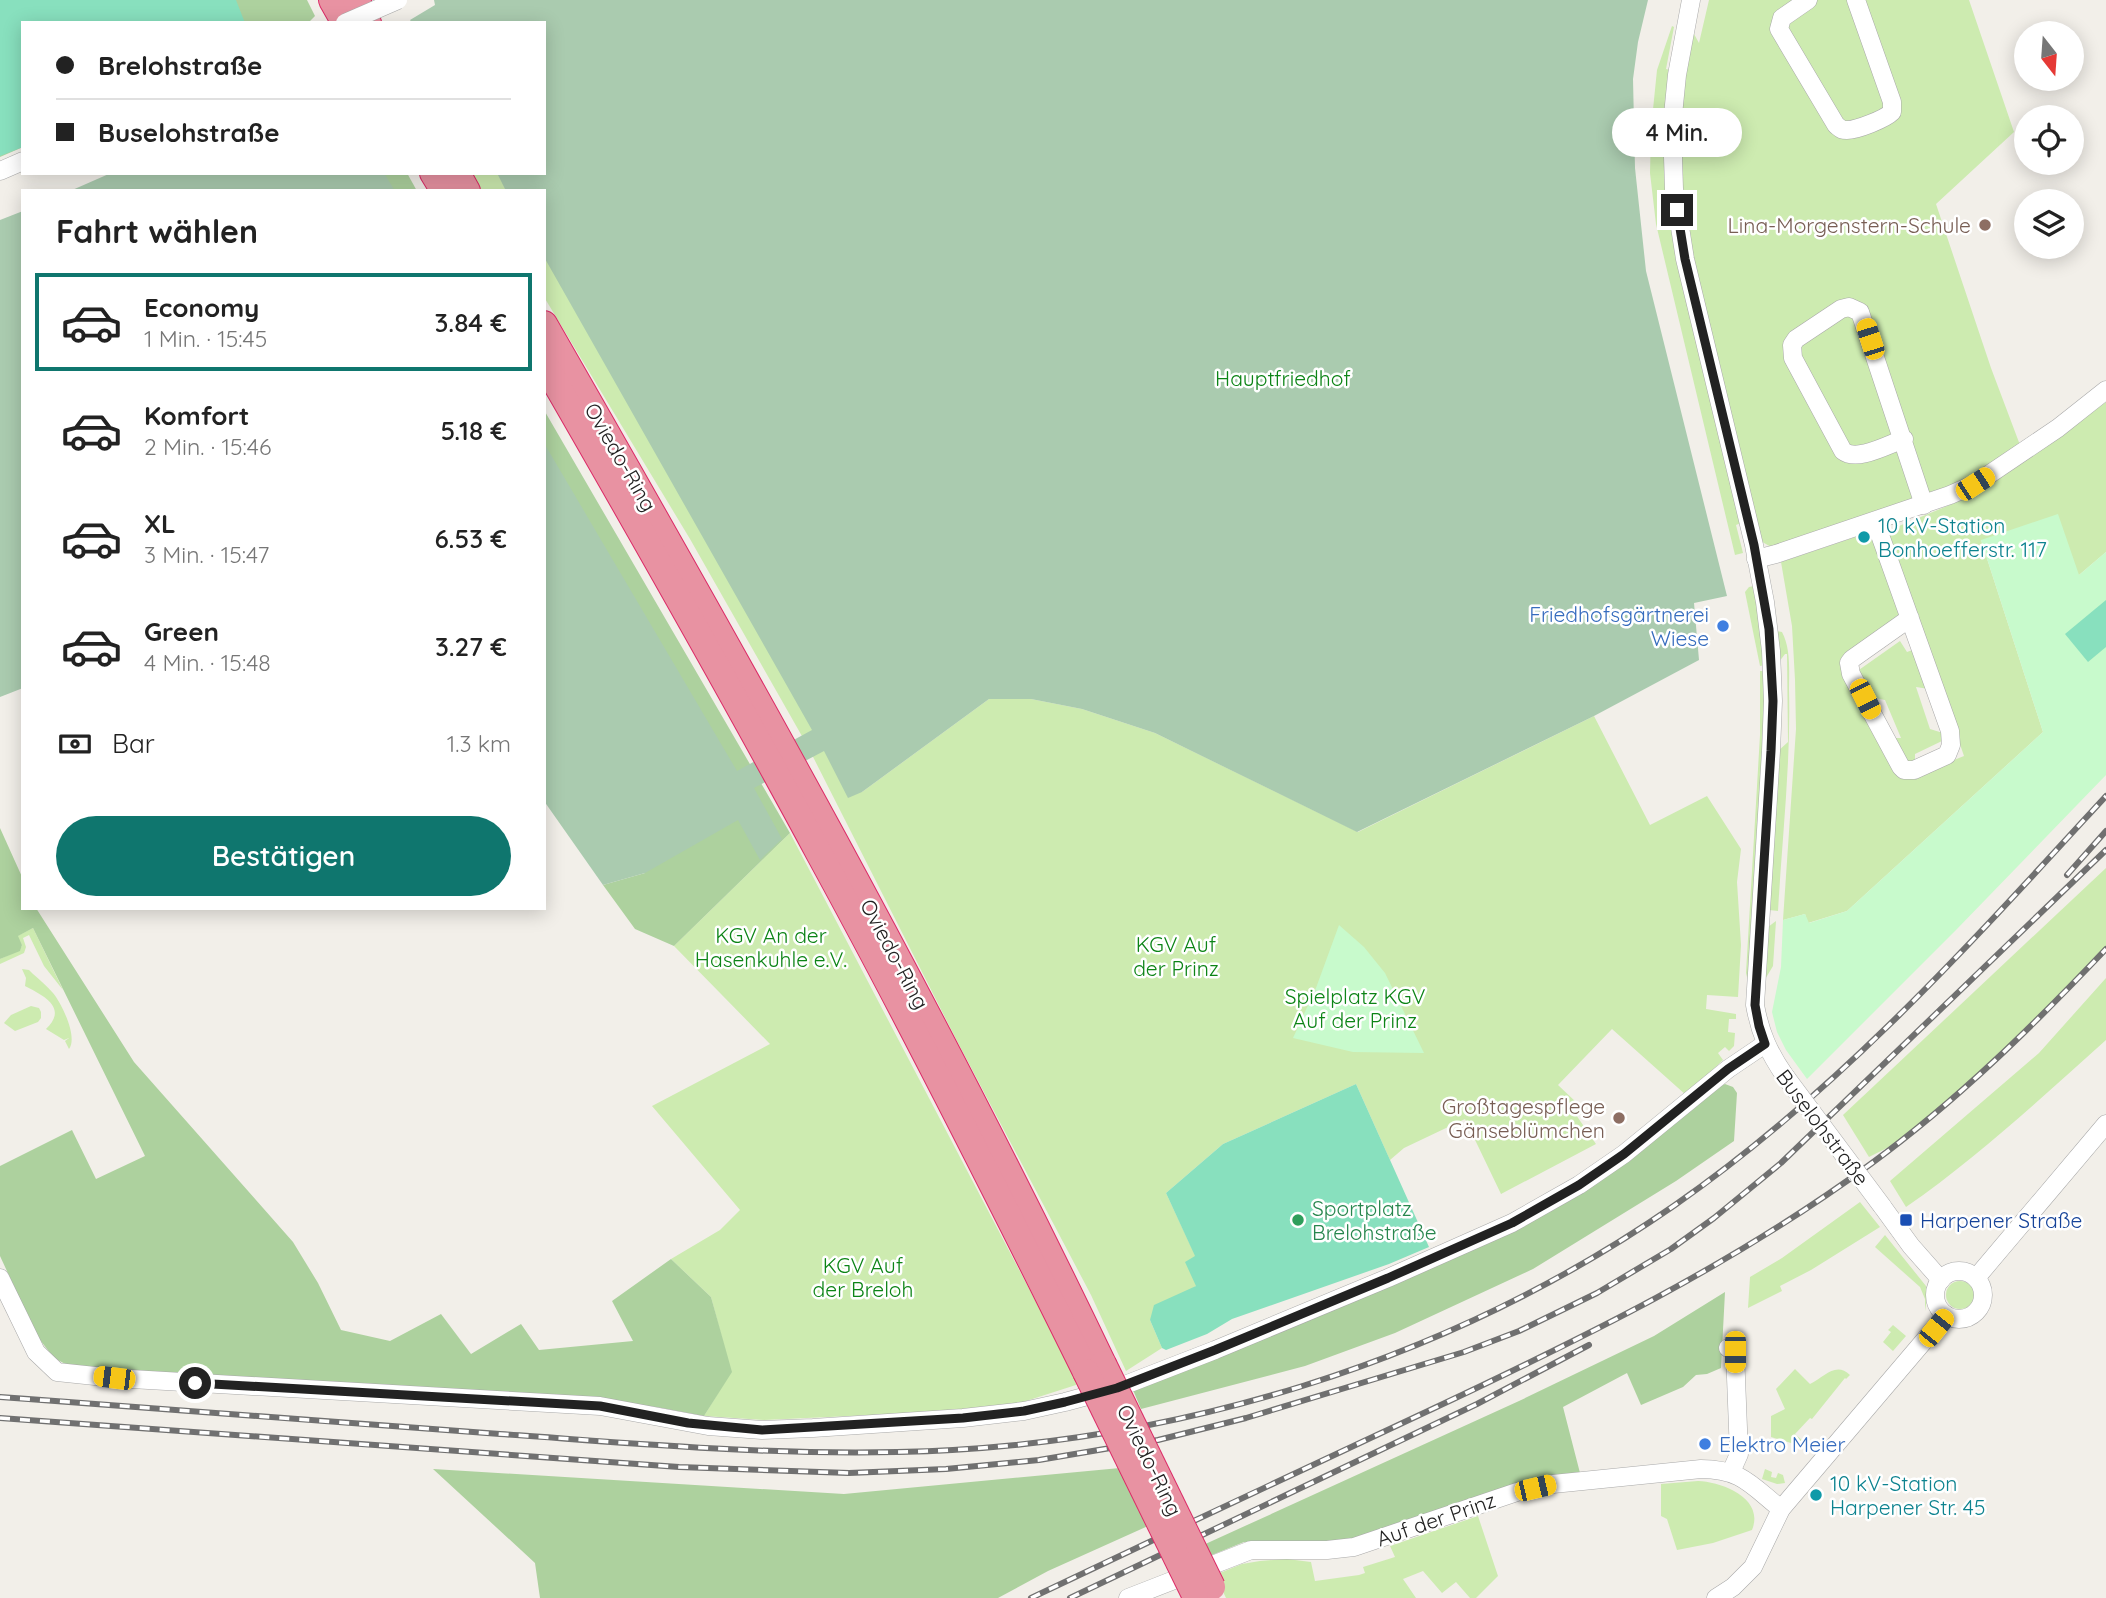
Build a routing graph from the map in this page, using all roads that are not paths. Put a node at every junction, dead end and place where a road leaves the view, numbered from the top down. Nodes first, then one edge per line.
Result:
1 (332, 0) edge
2 (356, 0) edge
3 (398, 0) edge
4 (1691, 0) edge
5 (1808, 0) edge
6 (1856, 0) edge
7 (344, 21) edge
8 (350, 21) edge
9 (367, 21) edge
10 (21, 162) edge
11 (0, 171) edge
12 (546, 327) edge
13 (546, 366) edge
14 (2106, 390) edge
15 (1904, 439) junction
16 (1924, 505) junction
17 (1875, 521) junction
18 (1756, 559) junction
19 (1910, 618) junction
20 (1765, 1044) junction
21 (2106, 1124) edge
22 (0, 1278) edge
23 (1976, 1278) junction
24 (1941, 1280) junction
25 (1946, 1315) junction
26 (1728, 1348) dead end
27 (1095, 1368) junction
28 (1731, 1472) junction
29 (1781, 1508) junction
30 (1737, 1593) edge
31 (1205, 1595) edge
32 (1128, 1598) edge
33 (1716, 1598) edge

1 - 7 highway
2 - 9 highway
3 - 8 street, bridge
4 - 18 street, Buselohstraße
5 - 6 street
10 - 11 street
12 - 27 highway, Oviedo-Ring
13 - 27 highway, Oviedo-Ring
14 - 16 street
15 - 15 street
15 - 16 street
16 - 17 street
17 - 18 street
17 - 19 street
18 - 20 street, Buselohstraße
19 - 19 street
20 - 22 street
20 - 24 street, Buselohstraße, bridge
21 - 23 street
23 - 24 street
23 - 25 street
24 - 25 street
25 - 29 street
26 - 28 street
27 - 31 highway, Oviedo-Ring, bridge
28 - 29 street
28 - 32 street, Auf der Prinz
29 - 30 street
30 - 33 street

